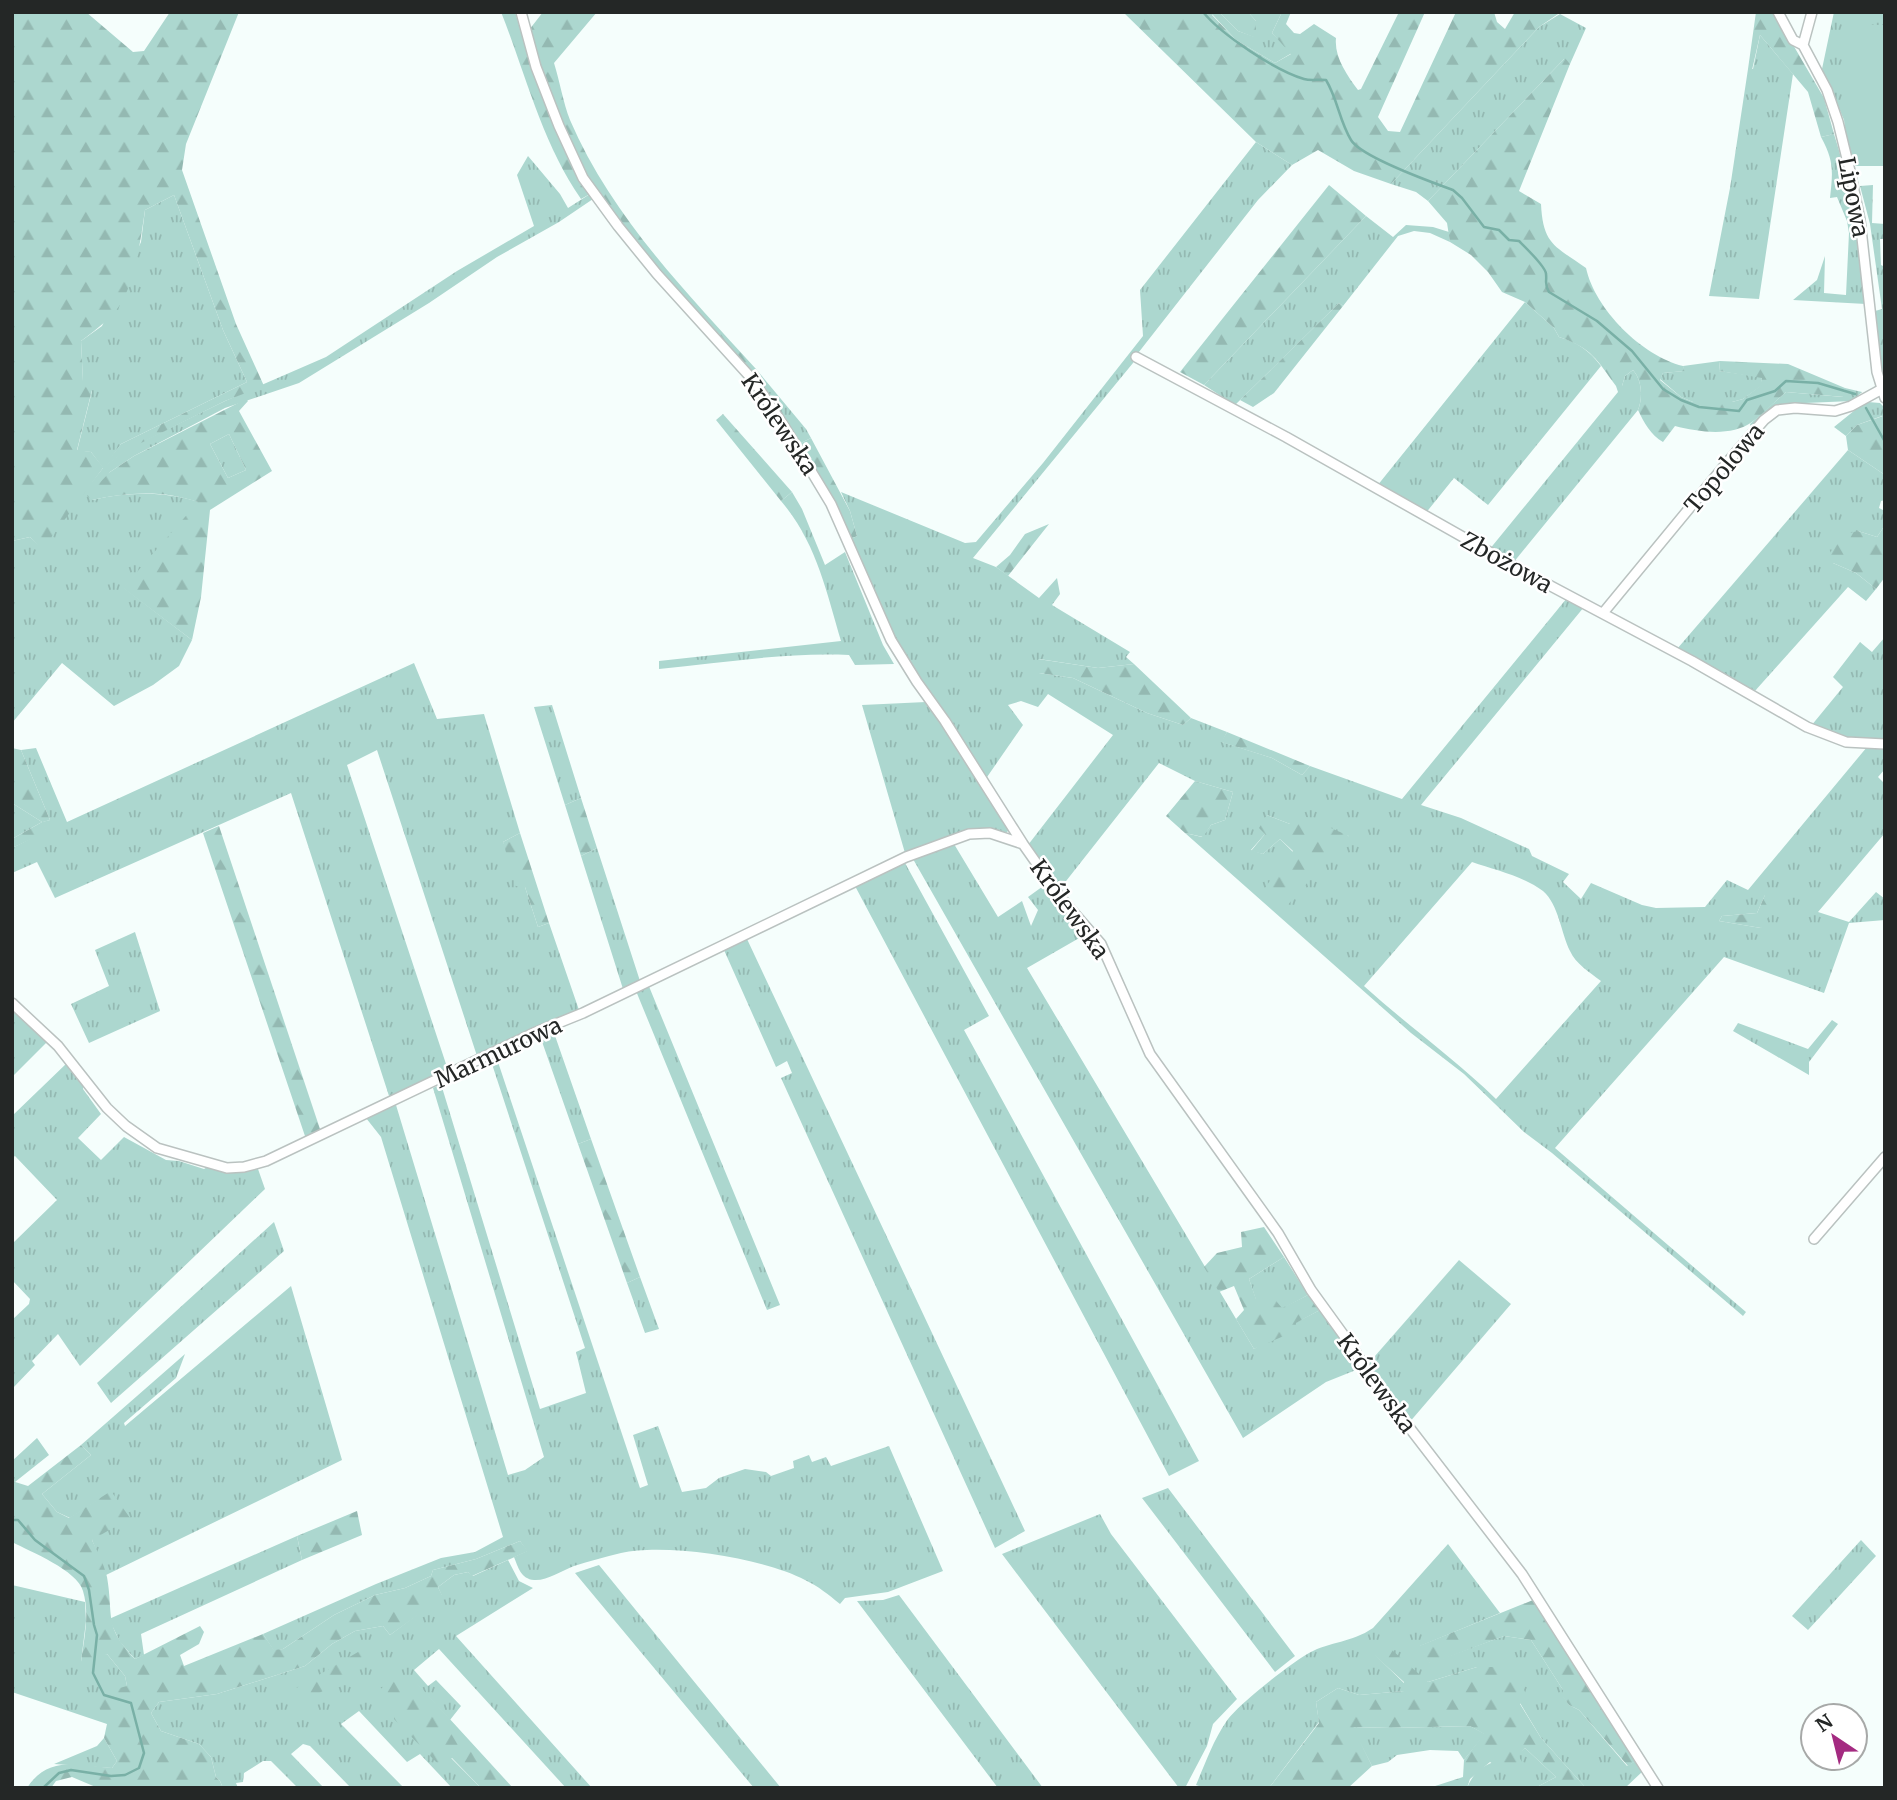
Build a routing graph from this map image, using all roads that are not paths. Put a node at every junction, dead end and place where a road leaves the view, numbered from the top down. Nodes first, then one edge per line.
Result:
1 (521, 12) edge
2 (1778, 12) edge
3 (1812, 12) edge
4 (1803, 45) junction
5 (1136, 357) dead end
6 (1883, 394) edge
7 (1603, 613) junction
8 (1885, 744) edge
9 (1023, 844) junction
10 (12, 1003) edge
11 (1885, 1157) edge
12 (1814, 1239) dead end
13 (1658, 1788) edge

1 - 9 street, Królewska
2 - 4 street, Lipowa
3 - 4 street
4 - 6 street, Lipowa
5 - 7 street, Zbożowa
6 - 7 street, Topolowa
7 - 8 street, Zbożowa
9 - 10 street, Marmurowa
9 - 13 street, Królewska
11 - 12 street

